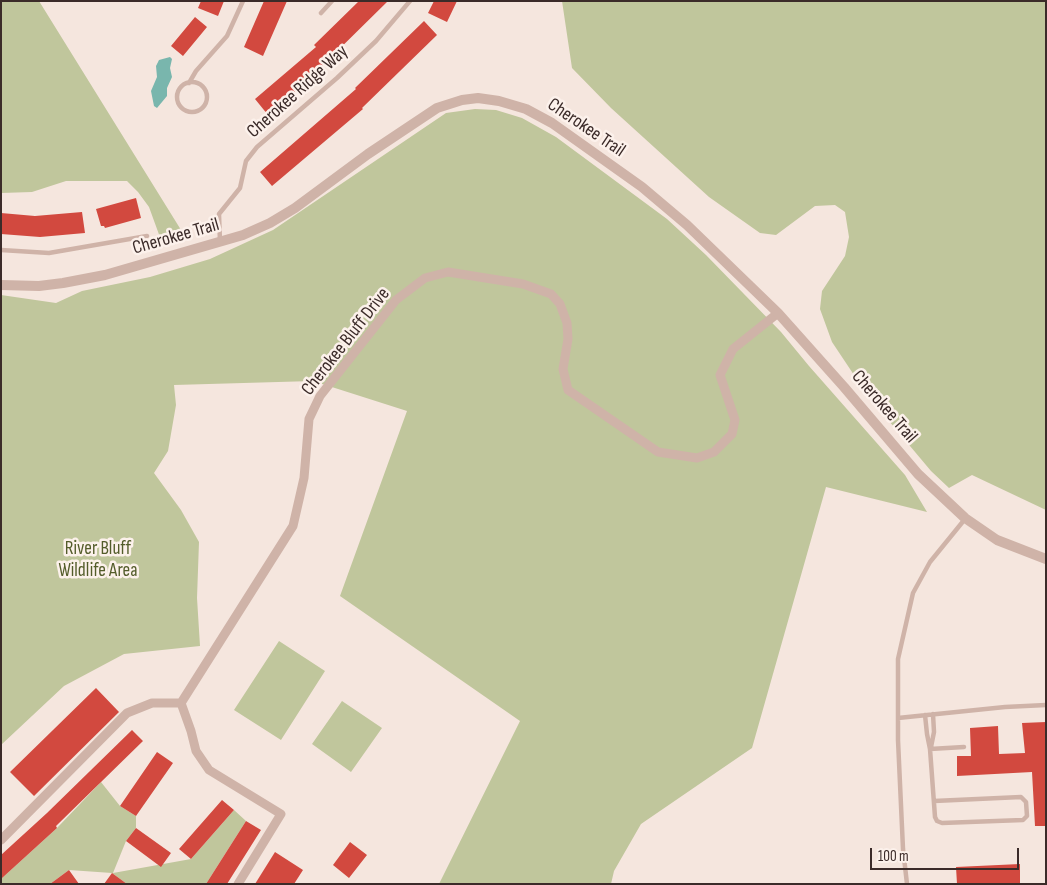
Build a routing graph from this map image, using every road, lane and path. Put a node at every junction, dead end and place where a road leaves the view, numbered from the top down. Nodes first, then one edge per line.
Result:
1 (243, 1) edge
2 (332, 1) edge
3 (410, 1) edge
4 (321, 13) dead end
5 (189, 83) junction
6 (147, 236) dead end
7 (220, 243) junction
8 (1, 250) edge
9 (1, 285) edge
10 (778, 313) junction
11 (966, 519) junction
12 (1046, 559) edge
13 (181, 703) junction
14 (1046, 706) edge
15 (933, 714) junction
16 (925, 715) junction
17 (898, 718) junction
18 (964, 747) dead end
19 (930, 749) junction
20 (934, 801) junction
21 (1, 840) edge
22 (238, 884) edge
23 (907, 884) edge

1 - 5 lane
2 - 4 lane
3 - 7 lane, Cherokee Ridge Way
5 - 5 lane
6 - 8 lane
7 - 9 street, Cherokee Trail
7 - 10 street, Cherokee Trail
10 - 11 street, Cherokee Trail
10 - 13 street, Cherokee Bluff Drive
11 - 12 street, Cherokee Trail
11 - 17 lane
13 - 21 street
13 - 22 street
14 - 15 lane
15 - 16 lane
15 - 19 lane
16 - 17 lane
16 - 19 lane
17 - 23 lane
18 - 19 lane
19 - 20 lane
20 - 20 lane

